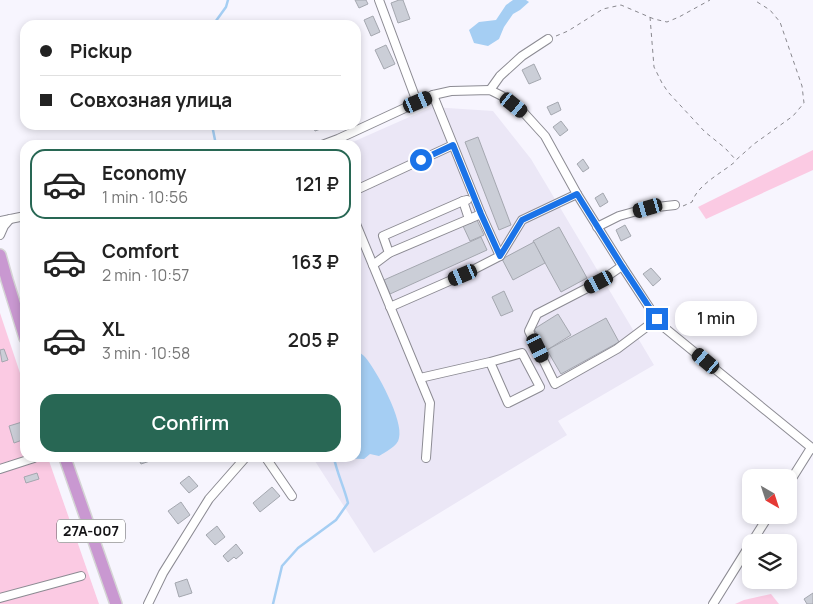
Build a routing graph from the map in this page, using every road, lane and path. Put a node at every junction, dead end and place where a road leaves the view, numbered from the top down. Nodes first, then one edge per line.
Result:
1 (379, 0) edge
2 (710, 0) edge
3 (754, 0) edge
4 (650, 17) junction
5 (548, 39) joint
6 (490, 90) junction
7 (433, 95) junction
8 (418, 102) junction
9 (361, 128) edge
10 (357, 130) edge
11 (335, 140) edge
12 (453, 145) junction
13 (736, 160) junction
14 (361, 188) edge
15 (577, 194) junction
16 (474, 197) junction
17 (463, 202) junction
18 (675, 205) joint
19 (0, 214) edge
20 (481, 214) junction
21 (20, 217) edge
22 (10, 219) junction
23 (469, 219) junction
24 (0, 221) edge
25 (598, 227) junction
26 (0, 235) edge
27 (361, 236) edge
28 (389, 253) junction
29 (0, 255) edge
30 (500, 256) junction
31 (373, 265) junction
32 (622, 266) junction
33 (390, 307) junction
34 (659, 321) junction
35 (20, 322) edge
36 (490, 362) junction
37 (420, 378) junction
38 (812, 448) edge
39 (426, 458) dead end
40 (22, 462) edge
41 (66, 462) edge
42 (241, 462) edge
43 (269, 462) edge
44 (0, 469) edge
45 (798, 469) edge
46 (292, 496) dead end
47 (742, 557) edge
48 (80, 576) dead end
49 (0, 598) edge
50 (116, 604) edge
51 (148, 604) edge
52 (713, 604) edge

1 - 8 street
2 - 4 path
3 - 13 path
4 - 5 path
4 - 13 path
5 - 6 street
6 - 7 street
6 - 15 street
7 - 8 street
7 - 12 street
8 - 9 street
10 - 11 street
12 - 14 street
12 - 16 street
13 - 18 path
15 - 25 street
15 - 30 street
16 - 17 street
16 - 20 street
17 - 23 street
17 - 28 street
18 - 25 street
19 - 22 street
20 - 23 street
20 - 30 street
21 - 22 street
22 - 24 street
22 - 26 street
23 - 28 street
25 - 32 street
27 - 31 street
28 - 31 street
29 - 35 highway
30 - 33 street
31 - 33 street
32 - 34 street
32 - 34 street
33 - 37 street
34 - 38 street
36 - 36 street
36 - 37 street
37 - 39 street
38 - 45 street
40 - 44 street
41 - 50 highway, 27А-007
42 - 51 street
43 - 46 street
47 - 52 street
48 - 49 street

